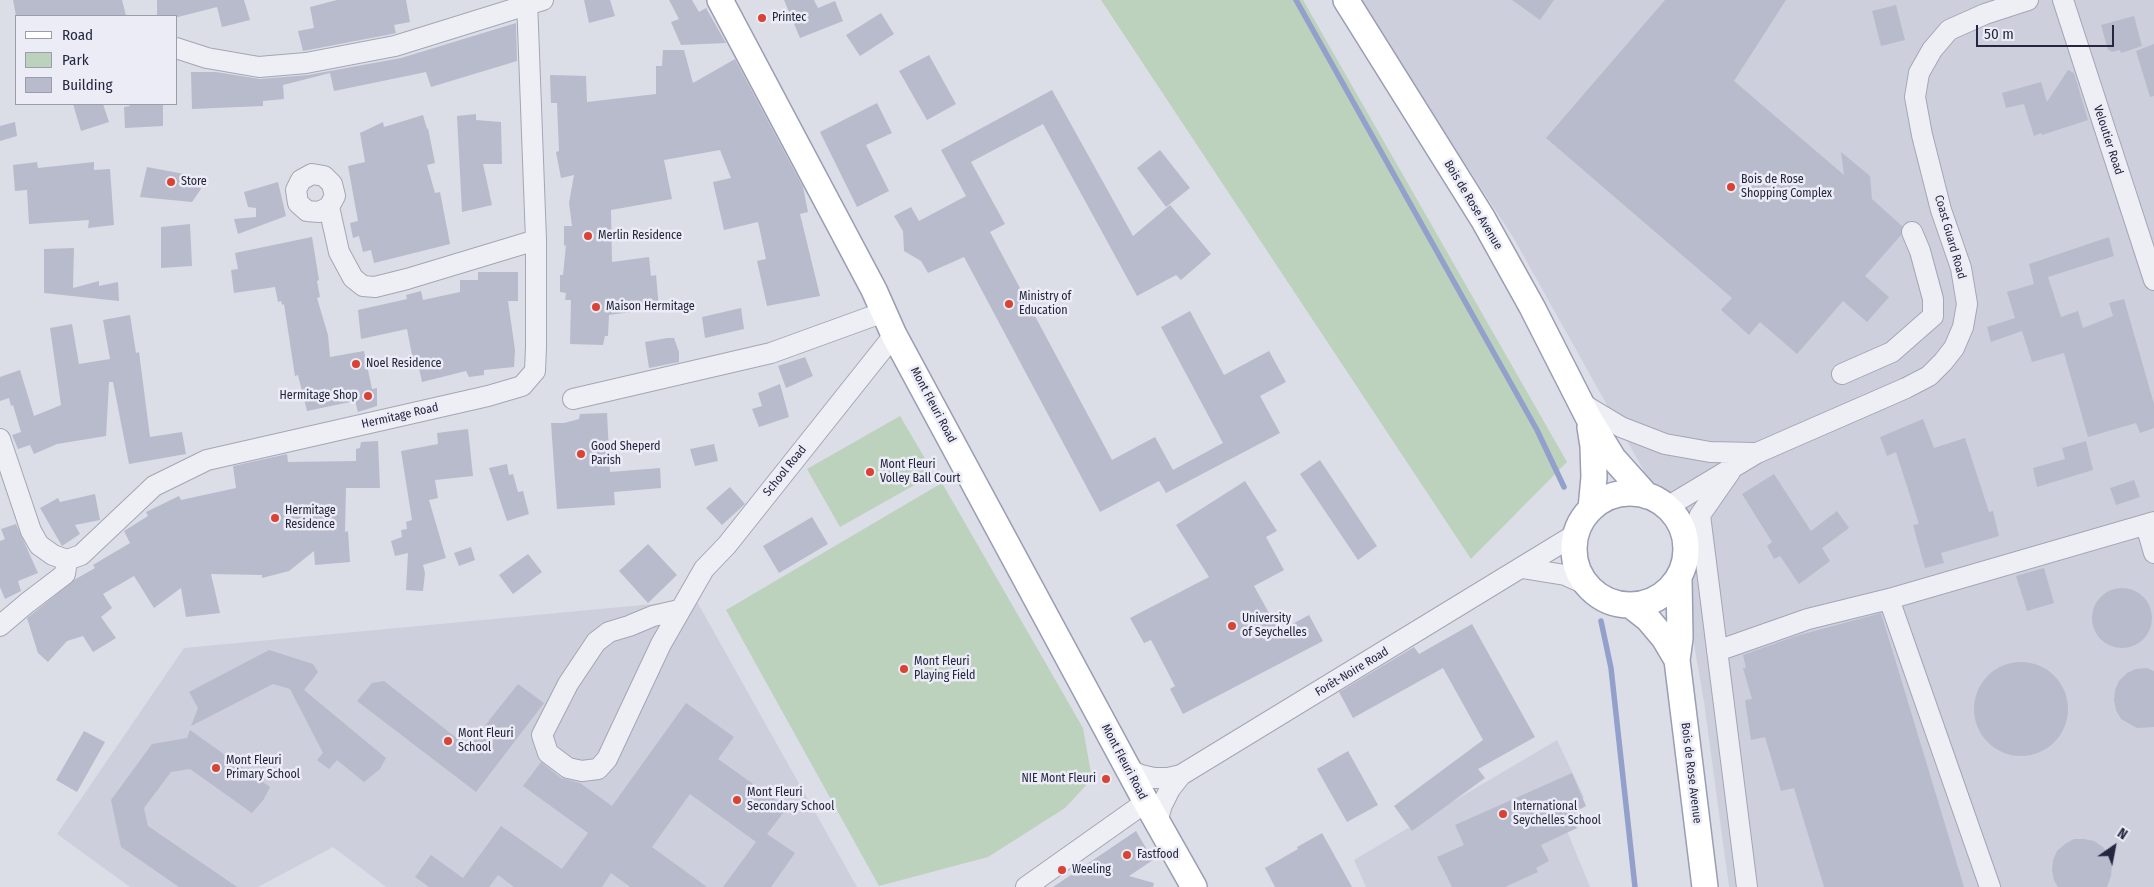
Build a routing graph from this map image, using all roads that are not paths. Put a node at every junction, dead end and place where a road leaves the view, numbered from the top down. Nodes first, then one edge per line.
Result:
1 (720, 0) edge
2 (1346, 0) edge
3 (2028, 0) edge
4 (2063, 0) edge
5 (533, 1) edge
6 (178, 49) edge
7 (329, 207) dead end
8 (1912, 232) dead end
9 (536, 240) junction
10 (2154, 280) edge
11 (884, 312) junction
12 (894, 335) junction
13 (1842, 374) dead end
14 (573, 399) dead end
15 (1584, 410) junction
16 (0, 439) edge
17 (1757, 453) junction
18 (1735, 464) junction
19 (1657, 501) junction
20 (1591, 509) junction
21 (1700, 515) junction
22 (2150, 524) edge
23 (1576, 534) junction
24 (1687, 549) junction
25 (2154, 553) edge
26 (67, 560) junction
27 (1522, 568) junction
28 (1679, 579) junction
29 (1587, 584) junction
30 (1889, 599) junction
31 (1630, 606) junction
32 (679, 610) junction
33 (0, 626) edge
34 (1718, 651) junction
35 (1677, 660) junction
36 (1128, 769) junction
37 (1181, 774) junction
38 (1151, 812) junction
39 (1026, 887) edge
40 (1194, 887) edge
41 (1705, 887) edge
42 (1747, 887) edge
43 (1990, 887) edge

1 - 11 main road, Mont Fleuri Road
2 - 15 main road, Bois de Rose Avenue
3 - 17 street, Coast Guard Road
4 - 10 street, Veloutier Road
5 - 6 street
5 - 9 street, Hermitage Road
7 - 9 street
8 - 13 street
9 - 26 street, Hermitage Road
11 - 12 main road, Mont Fleuri Road
11 - 14 street
12 - 32 street, School Road
12 - 36 main road, Mont Fleuri Road
15 - 17 street
15 - 19 main road, Bois de Rose Avenue
15 - 20 main road, Bois de Rose Avenue
16 - 26 street
17 - 18 street, Coast Guard Road
18 - 19 street, Coast Guard Road
18 - 21 street, Coast Guard Road
19 - 20 main road
19 - 24 main road
20 - 23 main road
21 - 24 street, Coast Guard Road
21 - 34 street
22 - 25 street
22 - 30 street
23 - 27 street, Forêt-Noire Road
23 - 29 main road
24 - 28 main road
26 - 33 street
27 - 29 street
27 - 37 street, Forêt-Noire Road
28 - 31 main road
28 - 35 main road, Bois de Rose Avenue
29 - 31 main road
30 - 34 street
30 - 43 street
31 - 35 main road, Bois de Rose Avenue
32 - 32 street, School Road
34 - 42 street
35 - 41 main road, Bois de Rose Avenue
36 - 37 street, Forêt-Noire Road
36 - 38 main road, Mont Fleuri Road
37 - 38 street, Forêt-Noire Road
38 - 39 street
38 - 40 main road, Mont Fleuri Road

